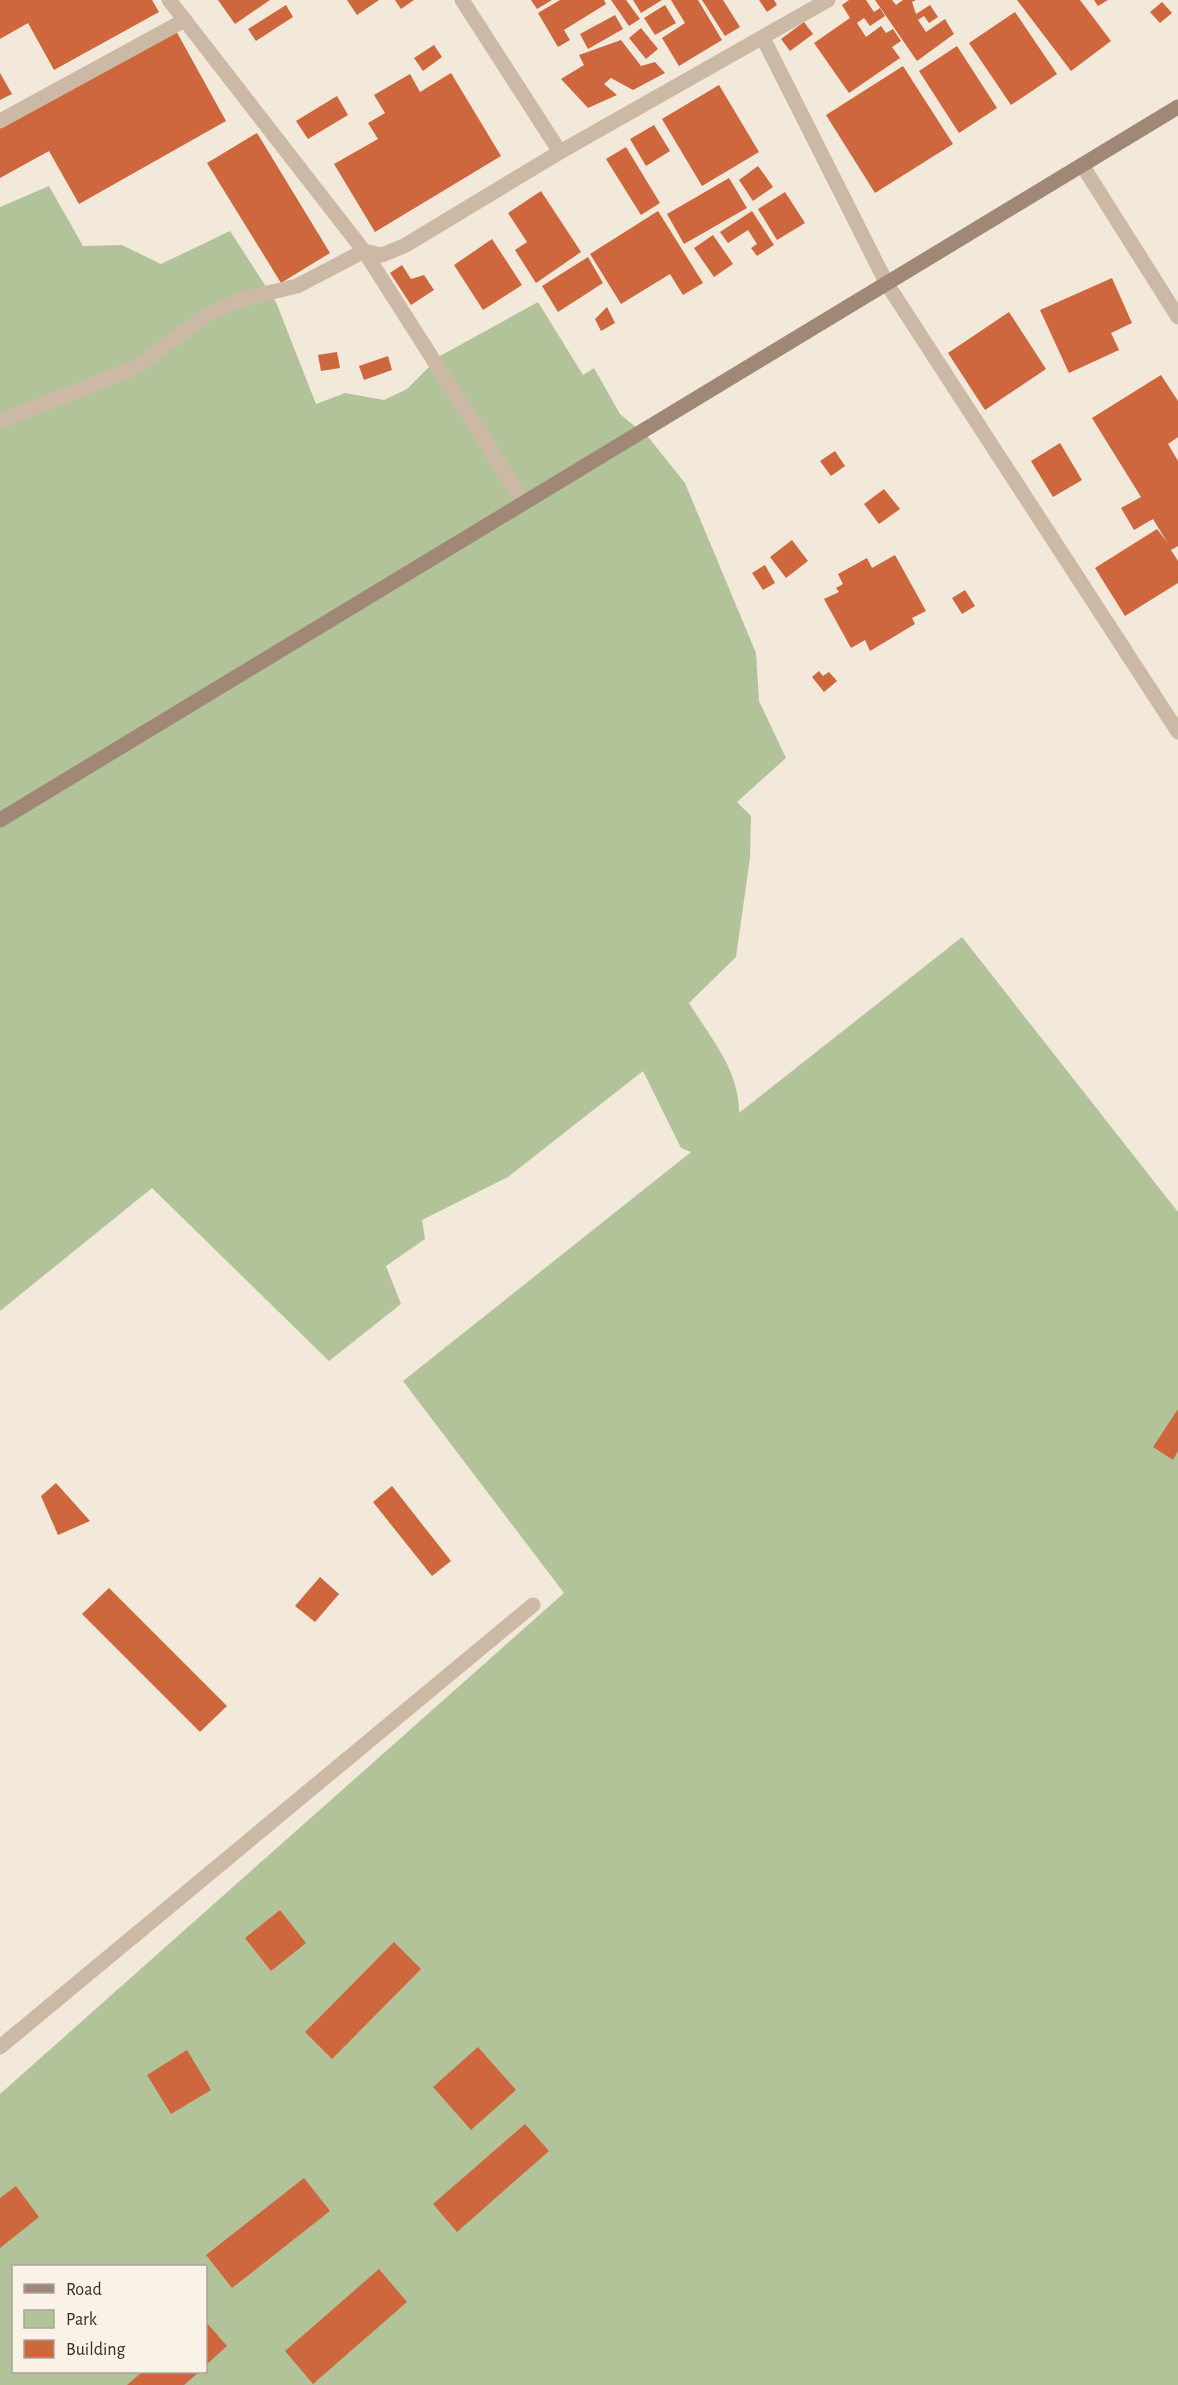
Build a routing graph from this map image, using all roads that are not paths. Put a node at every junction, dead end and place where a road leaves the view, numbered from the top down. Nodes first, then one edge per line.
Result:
1 (170, 0) edge
2 (462, 0) edge
3 (828, 0) edge
4 (185, 20) junction
5 (763, 38) junction
6 (1178, 107) edge
7 (0, 121) edge
8 (560, 152) junction
9 (1082, 165) junction
10 (364, 251) junction
11 (887, 284) junction
12 (1178, 318) edge
13 (0, 421) edge
14 (524, 502) junction
15 (1178, 732) edge
16 (0, 820) edge
17 (534, 1605) dead end
18 (0, 2047) edge

1 - 4 street
2 - 8 street
3 - 5 street
4 - 7 street
4 - 10 street
5 - 8 street
5 - 11 street
6 - 9 street
8 - 10 street
9 - 11 street
9 - 12 street
10 - 13 street
10 - 14 street
11 - 14 street
11 - 15 street
14 - 16 street
17 - 18 street

